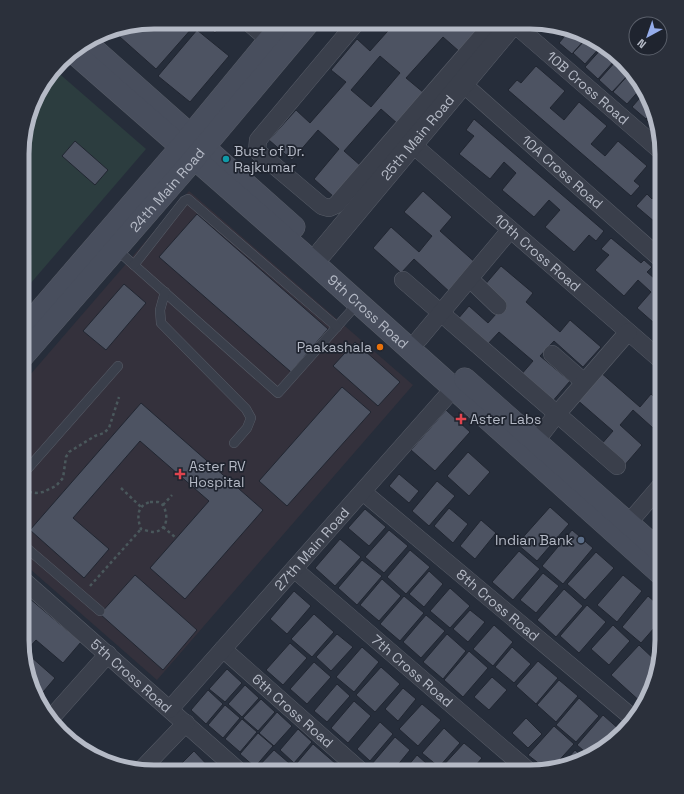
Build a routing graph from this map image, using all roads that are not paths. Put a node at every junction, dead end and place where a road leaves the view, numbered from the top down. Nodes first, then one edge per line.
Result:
1 (256, 29) edge
2 (278, 29) edge
3 (303, 29) edge
4 (351, 29) edge
5 (488, 29) edge
6 (508, 29) edge
7 (520, 29) edge
8 (269, 40) junction
9 (91, 47) edge
10 (78, 56) edge
11 (462, 83) junction
12 (412, 144) junction
13 (654, 145) edge
14 (193, 147) junction
15 (391, 155) junction
16 (510, 230) junction
17 (116, 249) junction
18 (322, 252) junction
19 (655, 254) edge
20 (134, 265) junction
21 (470, 279) junction
22 (403, 280) dead end
23 (165, 292) junction
24 (358, 303) junction
25 (498, 306) dead end
26 (441, 313) junction
27 (29, 324) edge
28 (337, 327) junction
29 (628, 332) junction
30 (419, 339) junction
31 (29, 349) edge
32 (552, 354) dead end
33 (655, 355) edge
34 (118, 366) dead end
35 (584, 382) junction
36 (458, 383) junction
37 (557, 414) junction
38 (536, 441) junction
39 (234, 443) dead end
40 (617, 466) dead end
41 (29, 467) edge
42 (363, 492) junction
43 (655, 492) edge
44 (623, 530) junction
45 (655, 549) edge
46 (29, 550) edge
47 (655, 567) edge
48 (294, 569) junction
49 (29, 586) edge
50 (100, 611) dead end
51 (223, 649) junction
52 (108, 654) junction
53 (170, 709) junction
54 (54, 715) edge
55 (629, 715) edge
56 (186, 724) junction
57 (146, 765) edge
58 (232, 765) edge
59 (354, 765) edge
60 (522, 765) edge

1 - 8 street
2 - 8 main road, 24th Main Road
3 - 14 main road, 24th Main Road
4 - 15 street
5 - 15 street
6 - 11 street, 25th Main Road
7 - 13 street, 10B Cross Road
8 - 14 main road, 24th Main Road
9 - 14 main road, 9th Cross Road
10 - 14 main road, 9th Cross Road
11 - 12 street, 25th Main Road
11 - 19 street, 10A Cross Road
12 - 15 street, 25th Main Road
12 - 16 street, 10th Cross Road
14 - 17 main road, 24th Main Road
14 - 18 main road, 9th Cross Road
14 - 24 main road, 9th Cross Road
14 - 27 main road, 24th Main Road
15 - 18 street, 25th Main Road
16 - 21 street
16 - 29 street, 10th Cross Road
17 - 20 lane
17 - 31 main road, 24th Main Road
18 - 30 main road, 9th Cross Road
20 - 23 lane
20 - 28 lane
21 - 25 street
21 - 26 street
22 - 26 street
23 - 28 lane
23 - 39 lane
24 - 28 lane
24 - 36 main road, 9th Cross Road
26 - 30 street
26 - 37 street
29 - 33 street, 10th Cross Road
29 - 35 street
30 - 36 main road, 9th Cross Road
32 - 35 street
34 - 41 lane
35 - 37 street
36 - 38 main road, 9th Cross Road
36 - 42 street, 27th Main Road
36 - 44 main road, 9th Cross Road
37 - 38 street
37 - 40 street
38 - 44 main road, 9th Cross Road
42 - 48 street, 27th Main Road
42 - 55 street, 8th Cross Road
43 - 44 street
44 - 45 main road, 9th Cross Road
44 - 47 main road, 9th Cross Road
46 - 50 lane
48 - 51 street, 27th Main Road
48 - 60 street, 7th Cross Road
49 - 52 street, 5th Cross Road
51 - 53 street, 27th Main Road
51 - 59 street, 6th Cross Road
52 - 53 street, 5th Cross Road
52 - 54 street
53 - 56 street, 5th Cross Road
56 - 57 street
56 - 58 street, 5th Cross Road

